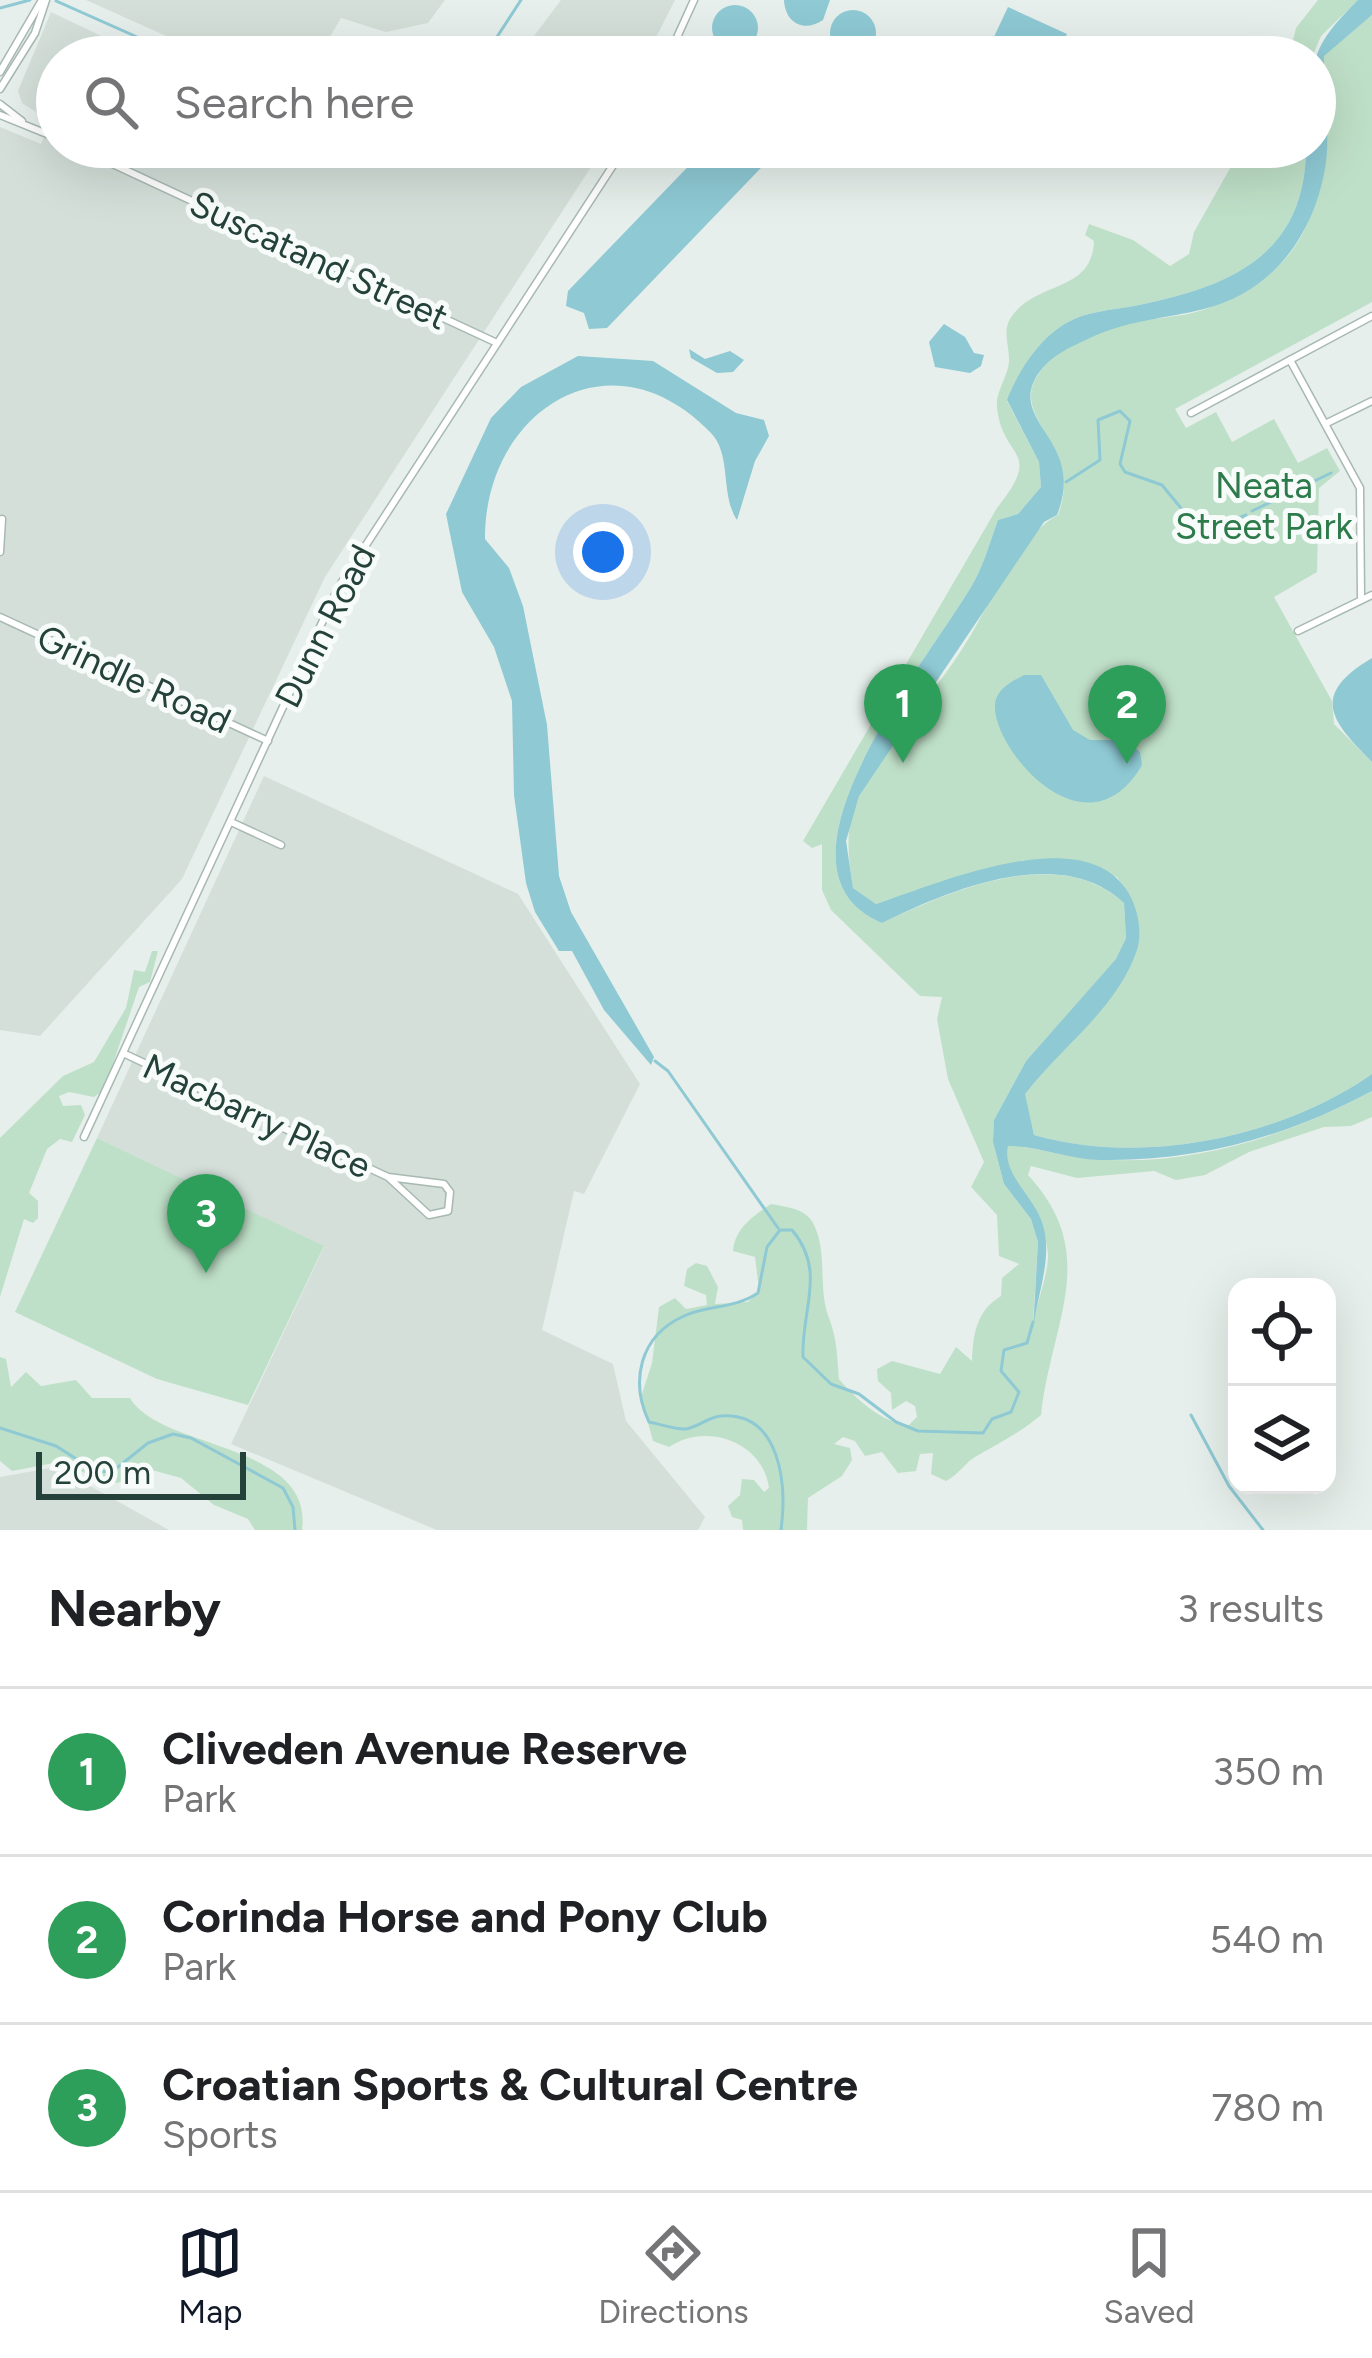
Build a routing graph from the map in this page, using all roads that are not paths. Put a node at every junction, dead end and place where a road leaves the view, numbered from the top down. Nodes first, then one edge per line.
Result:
1 (44, 0) edge
2 (694, 0) edge
3 (678, 36) edge
4 (0, 72) edge
5 (0, 88) edge
6 (0, 104) edge
7 (0, 115) edge
8 (25, 123) junction
9 (36, 128) edge
10 (121, 168) edge
11 (611, 168) edge
12 (1372, 316) edge
13 (497, 343) junction
14 (1290, 360) junction
15 (1372, 401) edge
16 (1191, 413) dead end
17 (1326, 424) junction
18 (1372, 482) edge
19 (1360, 488) junction
20 (2, 519) edge
21 (0, 552) edge
22 (1372, 596) edge
23 (1361, 597) junction
24 (0, 616) edge
25 (1298, 631) dead end
26 (268, 741) junction
27 (231, 822) junction
28 (280, 844) dead end
29 (125, 1054) junction
30 (84, 1137) dead end
31 (388, 1177) junction

1 - 4 street
1 - 5 street
2 - 3 street
6 - 8 street
7 - 8 street
8 - 9 street
10 - 13 street, Suscatand Street
11 - 13 street, Dunn Road
12 - 14 street
13 - 26 street, Dunn Road
14 - 16 street
14 - 17 street
15 - 17 street
17 - 19 street
18 - 19 street
19 - 23 street
20 - 21 street
22 - 23 street
23 - 25 street
24 - 26 street, Grindle Road
26 - 27 street, Dunn Road
27 - 28 street
27 - 29 street, Dunn Road
29 - 30 street, Dunn Road
29 - 31 street, Macbarry Place
31 - 31 street, Macbarry Place

